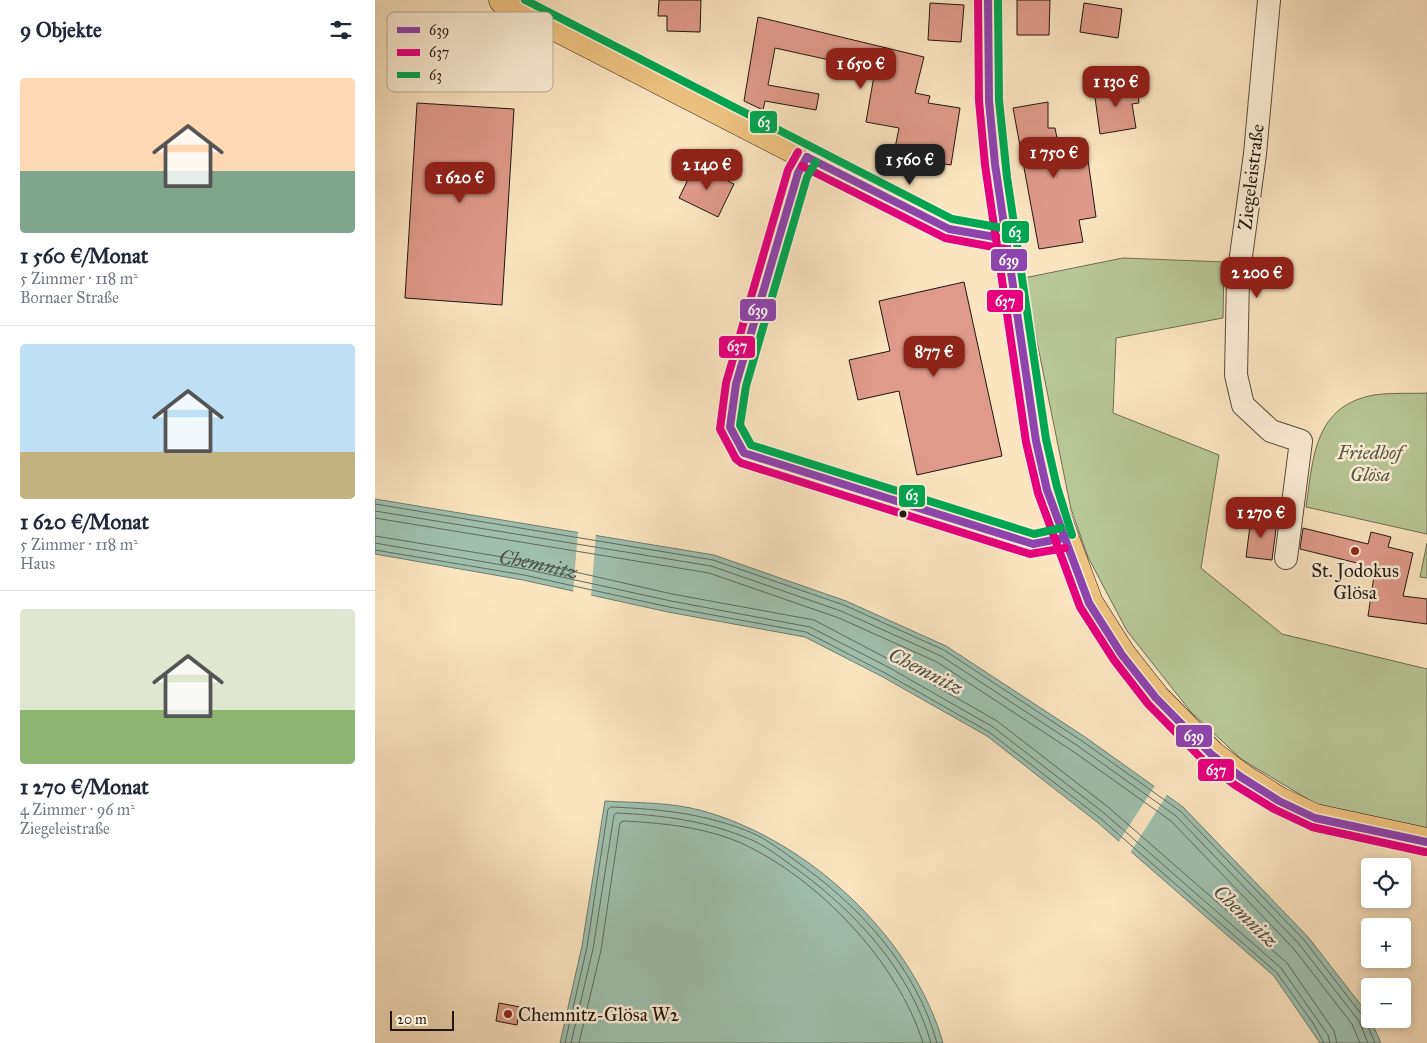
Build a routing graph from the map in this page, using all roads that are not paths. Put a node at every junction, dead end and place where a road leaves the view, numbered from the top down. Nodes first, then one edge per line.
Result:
1 (503, 0) edge
2 (988, 0) edge
3 (1269, 0) edge
4 (526, 12) edge
5 (553, 26) edge
6 (1006, 239) junction
7 (1286, 558) dead end
8 (1427, 842) edge

1 - 4 main road
2 - 6 main road
3 - 7 street, Ziegeleistraße
5 - 6 main road
6 - 8 main road

